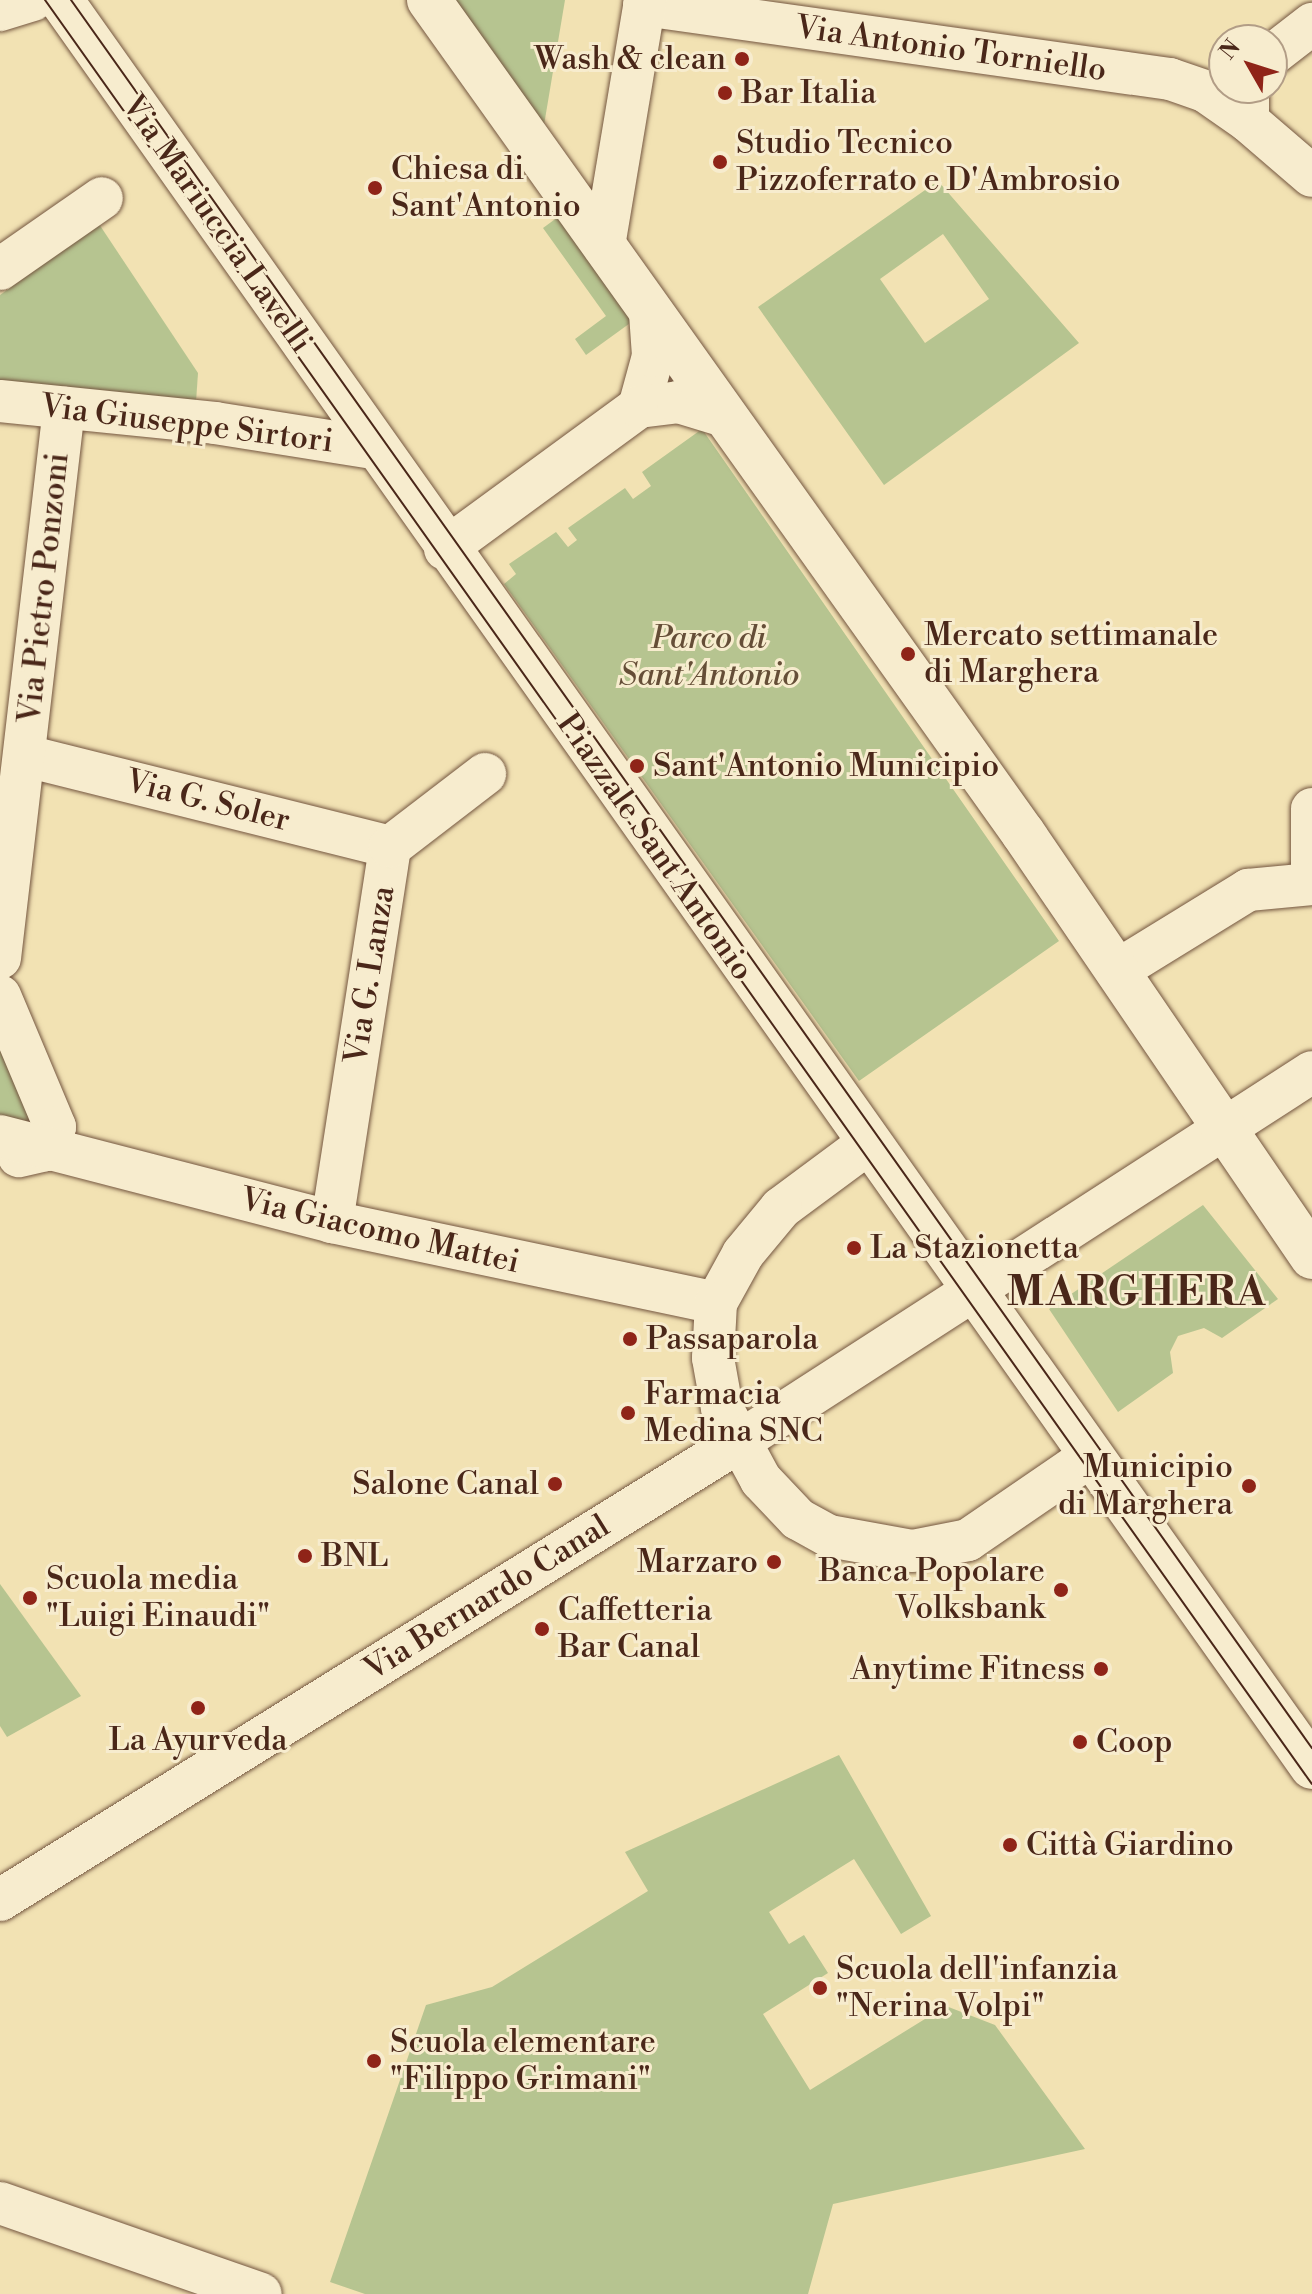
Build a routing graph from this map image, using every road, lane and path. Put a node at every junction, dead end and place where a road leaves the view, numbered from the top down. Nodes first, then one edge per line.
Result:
1 (32, 0) edge
2 (61, 0) edge
3 (429, 0) edge
4 (645, 2) edge
5 (0, 10) edge
6 (1305, 16) edge
7 (1288, 36) edge
8 (1208, 92) edge
9 (1249, 104) edge
10 (1312, 176) edge
11 (102, 198) dead end
12 (604, 246) junction
13 (0, 269) edge
14 (650, 317) junction
15 (0, 401) edge
16 (639, 407) junction
17 (64, 408) junction
18 (718, 414) junction
19 (373, 448) junction
20 (445, 549) junction
21 (26, 756) junction
22 (485, 774) dead end
23 (1312, 809) edge
24 (390, 847) junction
25 (1312, 871) edge
26 (1312, 884) edge
27 (0, 958) edge
28 (1118, 970) junction
29 (0, 996) edge
30 (1312, 1072) edge
31 (1226, 1126) junction
32 (0, 1136) edge
33 (866, 1145) junction
34 (46, 1150) junction
35 (0, 1161) edge
36 (332, 1222) junction
37 (1312, 1257) edge
38 (969, 1289) junction
39 (716, 1303) junction
40 (737, 1443) junction
41 (1092, 1455) junction
42 (1312, 1767) edge
43 (0, 1900) edge
44 (0, 2203) edge
45 (261, 2294) edge

1 - 5 street
2 - 19 street, Via Mariuccia Lavelli
3 - 12 street
4 - 8 street, Via Antonio Torniello
4 - 12 street
6 - 7 street
9 - 10 street, Via Antonio Torniello
11 - 13 street
12 - 14 street
14 - 16 street
14 - 18 street
15 - 17 street, Via Giuseppe Sirtori
16 - 18 street
16 - 20 street
17 - 19 street, Via Giuseppe Sirtori
17 - 21 street, Via Pietro Ponzoni
18 - 28 street
19 - 20 street, Piazzale Sant'Antonio
20 - 33 street, Piazzale Sant'Antonio
21 - 24 street, Via G. Soler
21 - 27 street, Via Pietro Ponzoni
22 - 24 street, Via G. Lanza
23 - 25 street
24 - 36 street, Via G. Lanza
26 - 28 street
28 - 31 street
29 - 34 street
30 - 31 street, Via Bernardo Canal
31 - 37 street
31 - 38 street, Via Bernardo Canal
32 - 34 street, Via Giacomo Mattei
33 - 38 street, Piazzale Sant'Antonio
33 - 39 street
34 - 35 street
34 - 36 street, Via Giacomo Mattei
36 - 39 street, Via Giacomo Mattei
38 - 40 street, Via Bernardo Canal
38 - 41 street, Piazzale Sant'Antonio
39 - 40 street
40 - 41 street
40 - 43 street, Via Bernardo Canal
41 - 42 street, Piazzale Sant'Antonio
44 - 45 street

